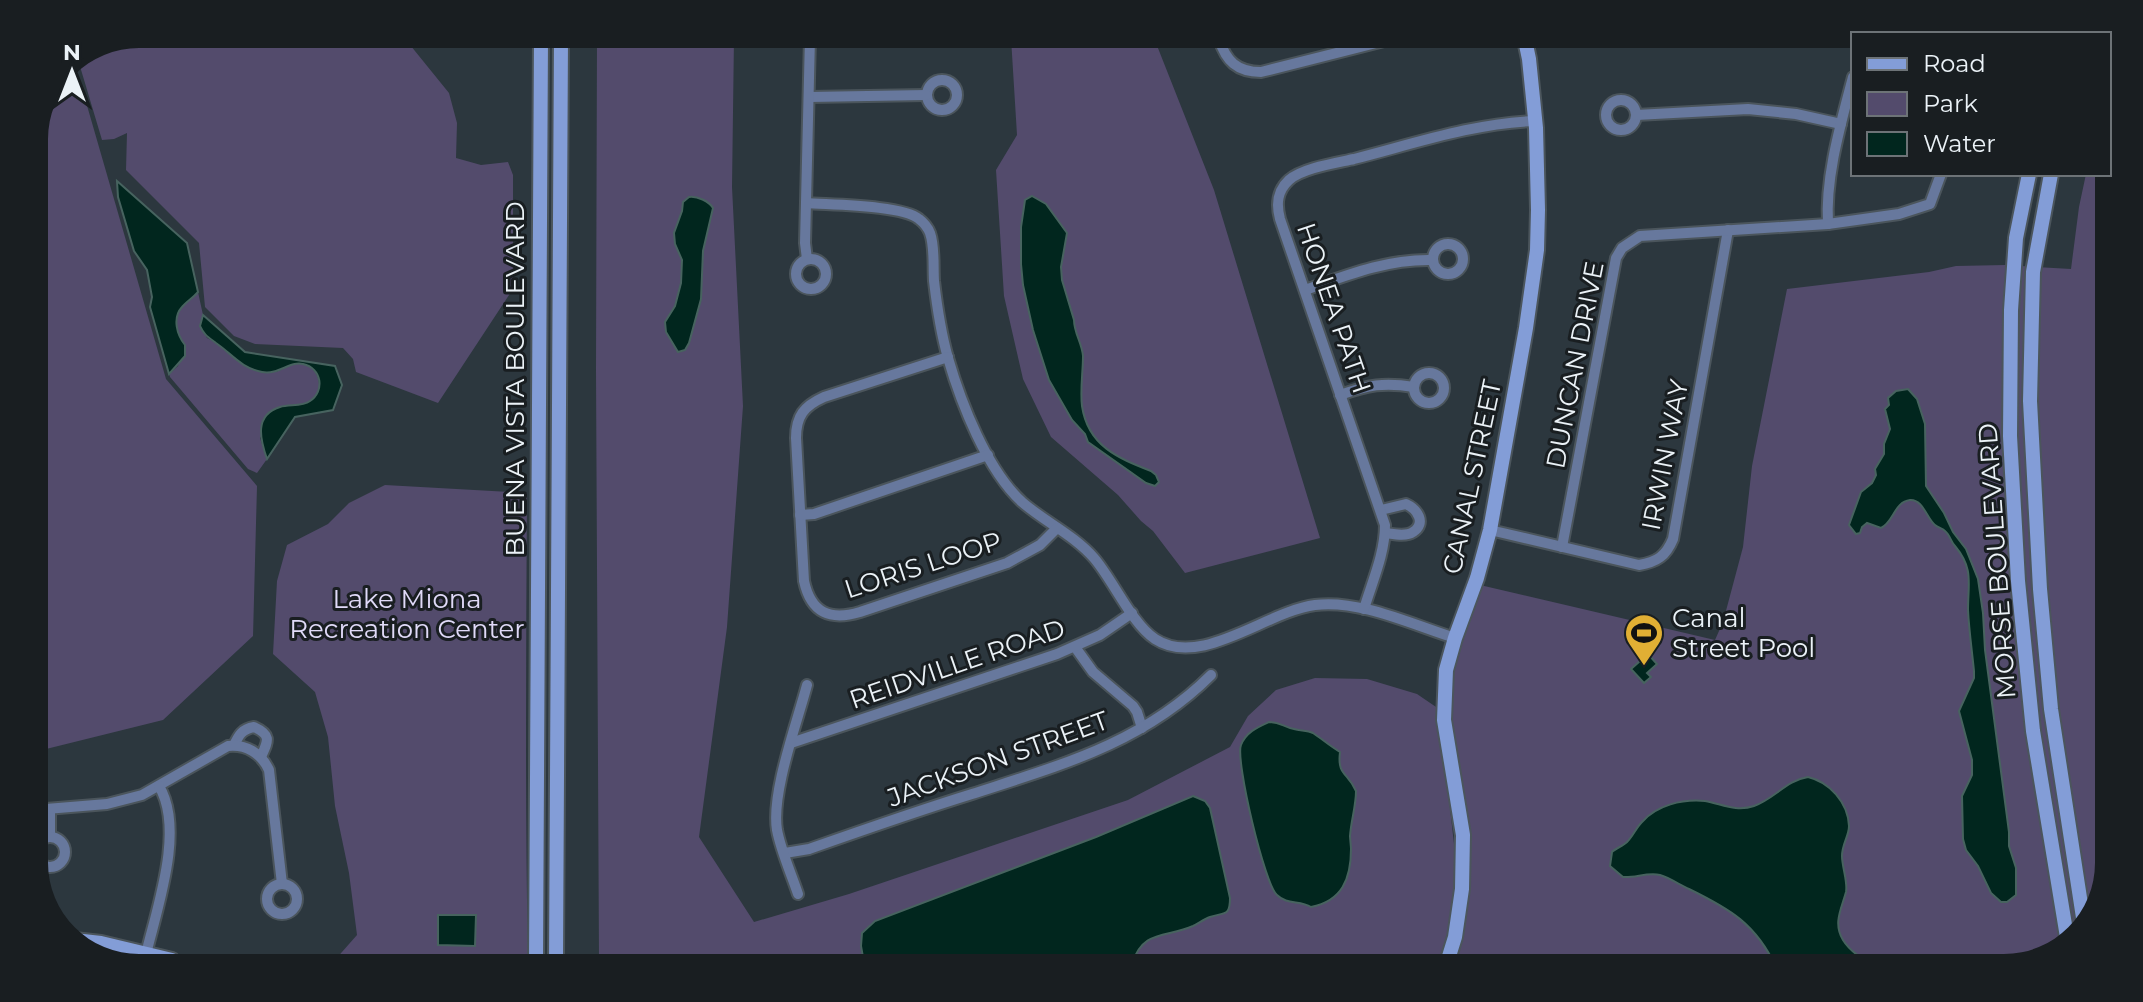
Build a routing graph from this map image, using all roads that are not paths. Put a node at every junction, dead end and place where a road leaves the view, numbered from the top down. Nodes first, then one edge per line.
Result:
1 (541, 48) edge
2 (561, 48) edge
3 (810, 48) edge
4 (1222, 48) edge
5 (1356, 48) edge
6 (1527, 48) edge
7 (1851, 85) edge
8 (926, 95) dead end
9 (809, 97) junction
10 (1636, 115) dead end
11 (1535, 121) junction
12 (1841, 124) junction
13 (1940, 176) edge
14 (2029, 176) edge
15 (2051, 176) edge
16 (806, 203) junction
17 (1828, 224) junction
18 (1728, 230) junction
19 (807, 259) dead end
20 (1432, 260) dead end
21 (1305, 290) junction
22 (948, 357) junction
23 (1414, 387) dead end
24 (1340, 395) junction
25 (988, 455) junction
26 (1381, 510) junction
27 (800, 515) junction
28 (1057, 528) junction
29 (1490, 530) junction
30 (1385, 533) junction
31 (1562, 547) junction
32 (1364, 609) junction
33 (1132, 613) junction
34 (1455, 638) junction
35 (1075, 647) junction
36 (1211, 675) dead end
37 (807, 685) dead end
38 (1142, 728) junction
39 (791, 743) junction
40 (234, 745) junction
41 (261, 757) junction
42 (159, 786) junction
43 (50, 809) joint
44 (50, 837) dead end
45 (785, 853) junction
46 (282, 884) dead end
47 (798, 894) dead end
48 (2082, 911) edge
49 (2066, 930) edge
50 (93, 942) edge
51 (146, 954) joint
52 (536, 954) edge
53 (556, 954) edge
54 (1450, 954) edge

1 - 52 main road, BUENA VISTA BOULEVARD
2 - 53 main road, BUENA VISTA BOULEVARD
3 - 9 street
4 - 5 street
6 - 11 main road, CANAL STREET
7 - 12 street
8 - 9 street
9 - 16 street
10 - 12 street
11 - 21 street, HONEA PATH
11 - 29 main road, CANAL STREET
12 - 17 street
13 - 17 street, DUNCAN DRIVE
14 - 49 main road, MORSE BOULEVARD
15 - 48 main road, MORSE BOULEVARD
16 - 19 street
16 - 22 street
17 - 18 street, DUNCAN DRIVE
18 - 31 street, DUNCAN DRIVE
18 - 31 street, IRWIN WAY
20 - 21 street
21 - 24 street, HONEA PATH
22 - 25 street
22 - 27 street, LORIS LOOP
23 - 24 street
24 - 26 street, HONEA PATH
25 - 27 street
25 - 28 street
26 - 30 street, HONEA PATH
26 - 30 street
27 - 28 street, LORIS LOOP
28 - 33 street
29 - 31 street, IRWIN WAY
29 - 34 main road, CANAL STREET
30 - 32 street, HONEA PATH
32 - 33 street
32 - 34 street
33 - 35 street, REIDVILLE ROAD
34 - 54 main road, CANAL STREET
35 - 38 street
35 - 39 street, REIDVILLE ROAD
36 - 38 street, JACKSON STREET
37 - 39 street
38 - 45 street, JACKSON STREET
39 - 45 street
40 - 41 street
40 - 41 street
40 - 42 street
41 - 46 street
42 - 43 street
42 - 51 street
43 - 44 street
45 - 47 street
50 - 51 main road

